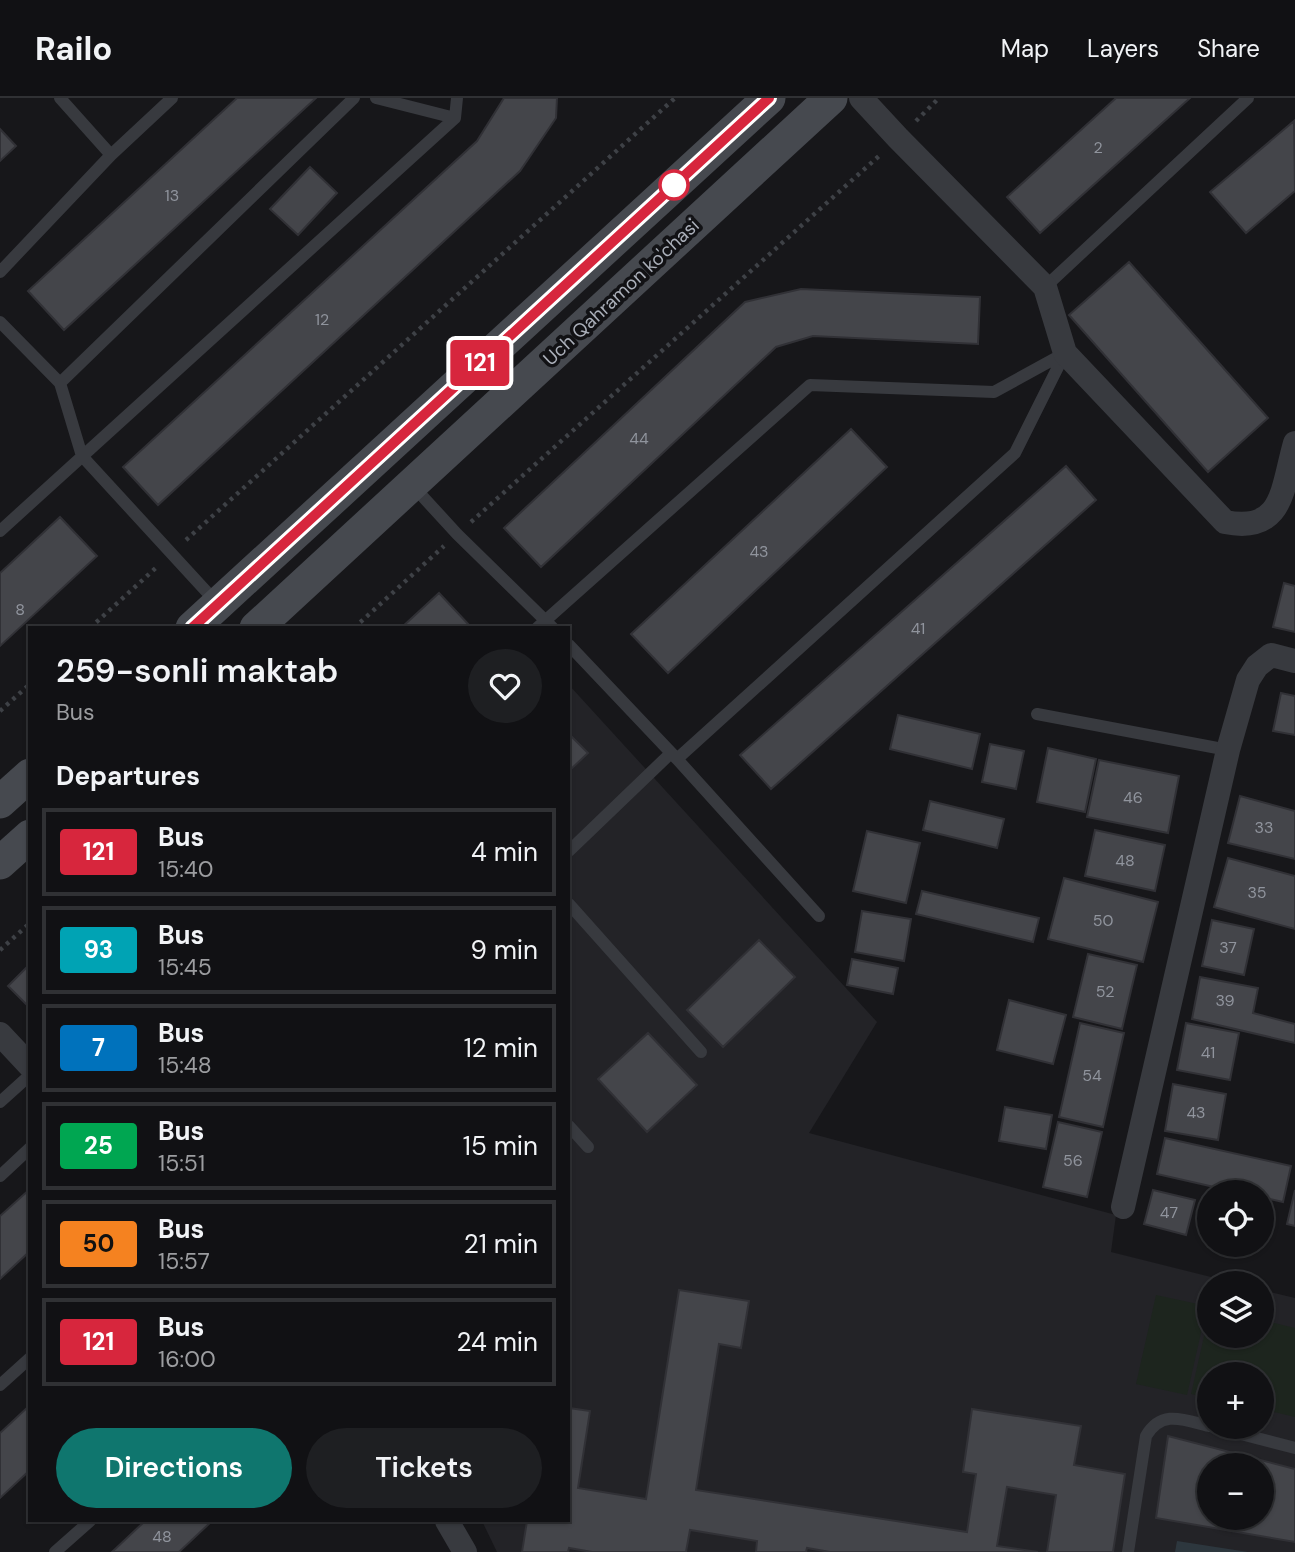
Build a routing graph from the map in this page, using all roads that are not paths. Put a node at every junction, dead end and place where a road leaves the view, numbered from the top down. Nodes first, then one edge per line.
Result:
1 (60, 98) edge
2 (172, 98) edge
3 (354, 98) edge
4 (376, 98) edge
5 (457, 98) edge
6 (769, 98) edge
7 (831, 98) edge
8 (861, 98) edge
9 (1248, 98) edge
10 (455, 118) junction
11 (111, 155) junction
12 (0, 272) edge
13 (1045, 287) junction
14 (0, 322) edge
15 (1065, 353) junction
16 (60, 383) junction
17 (1295, 443) edge
18 (82, 456) junction
19 (412, 485) junction
20 (0, 531) edge
21 (218, 604) junction
22 (194, 626) edge
23 (258, 626) edge
24 (545, 626) edge
25 (570, 646) edge
26 (1283, 658) edge
27 (1037, 714) dead end
28 (1228, 750) junction
29 (674, 756) junction
30 (28, 777) edge
31 (0, 802) edge
32 (28, 838) edge
33 (570, 850) edge
34 (0, 863) edge
35 (570, 905) edge
36 (819, 916) dead end
37 (0, 1034) edge
38 (701, 1052) dead end
39 (28, 1064) edge
40 (28, 1077) edge
41 (0, 1102) edge
42 (570, 1127) edge
43 (588, 1147) dead end
44 (28, 1151) edge
45 (0, 1176) edge
46 (1123, 1207) dead end
47 (28, 1360) edge
48 (0, 1385) edge
49 (1197, 1423) edge
50 (1260, 1439) edge
51 (1295, 1448) edge
52 (89, 1522) edge
53 (448, 1522) edge
54 (55, 1552) edge
55 (465, 1552) edge
56 (1128, 1552) edge

1 - 11 lane
2 - 11 lane
3 - 16 lane
4 - 10 lane
5 - 10 lane
6 - 21 main road
7 - 19 main road, Uch Qahramon ko'chasi
8 - 13 street
9 - 13 lane
10 - 18 lane
11 - 12 lane
13 - 15 street
14 - 16 lane
15 - 17 street
15 - 24 lane
15 - 29 lane
16 - 18 lane
18 - 20 lane
18 - 21 lane
19 - 23 main road, Uch Qahramon ko'chasi
19 - 24 lane
21 - 22 main road
25 - 29 lane
26 - 28 street
27 - 28 lane
28 - 46 street
29 - 33 lane
29 - 36 lane
30 - 31 main road
32 - 34 main road
35 - 38 lane
37 - 39 street
40 - 41 lane
42 - 43 lane
44 - 45 lane
47 - 48 lane
49 - 56 lane
50 - 51 lane
52 - 54 lane
53 - 55 street

